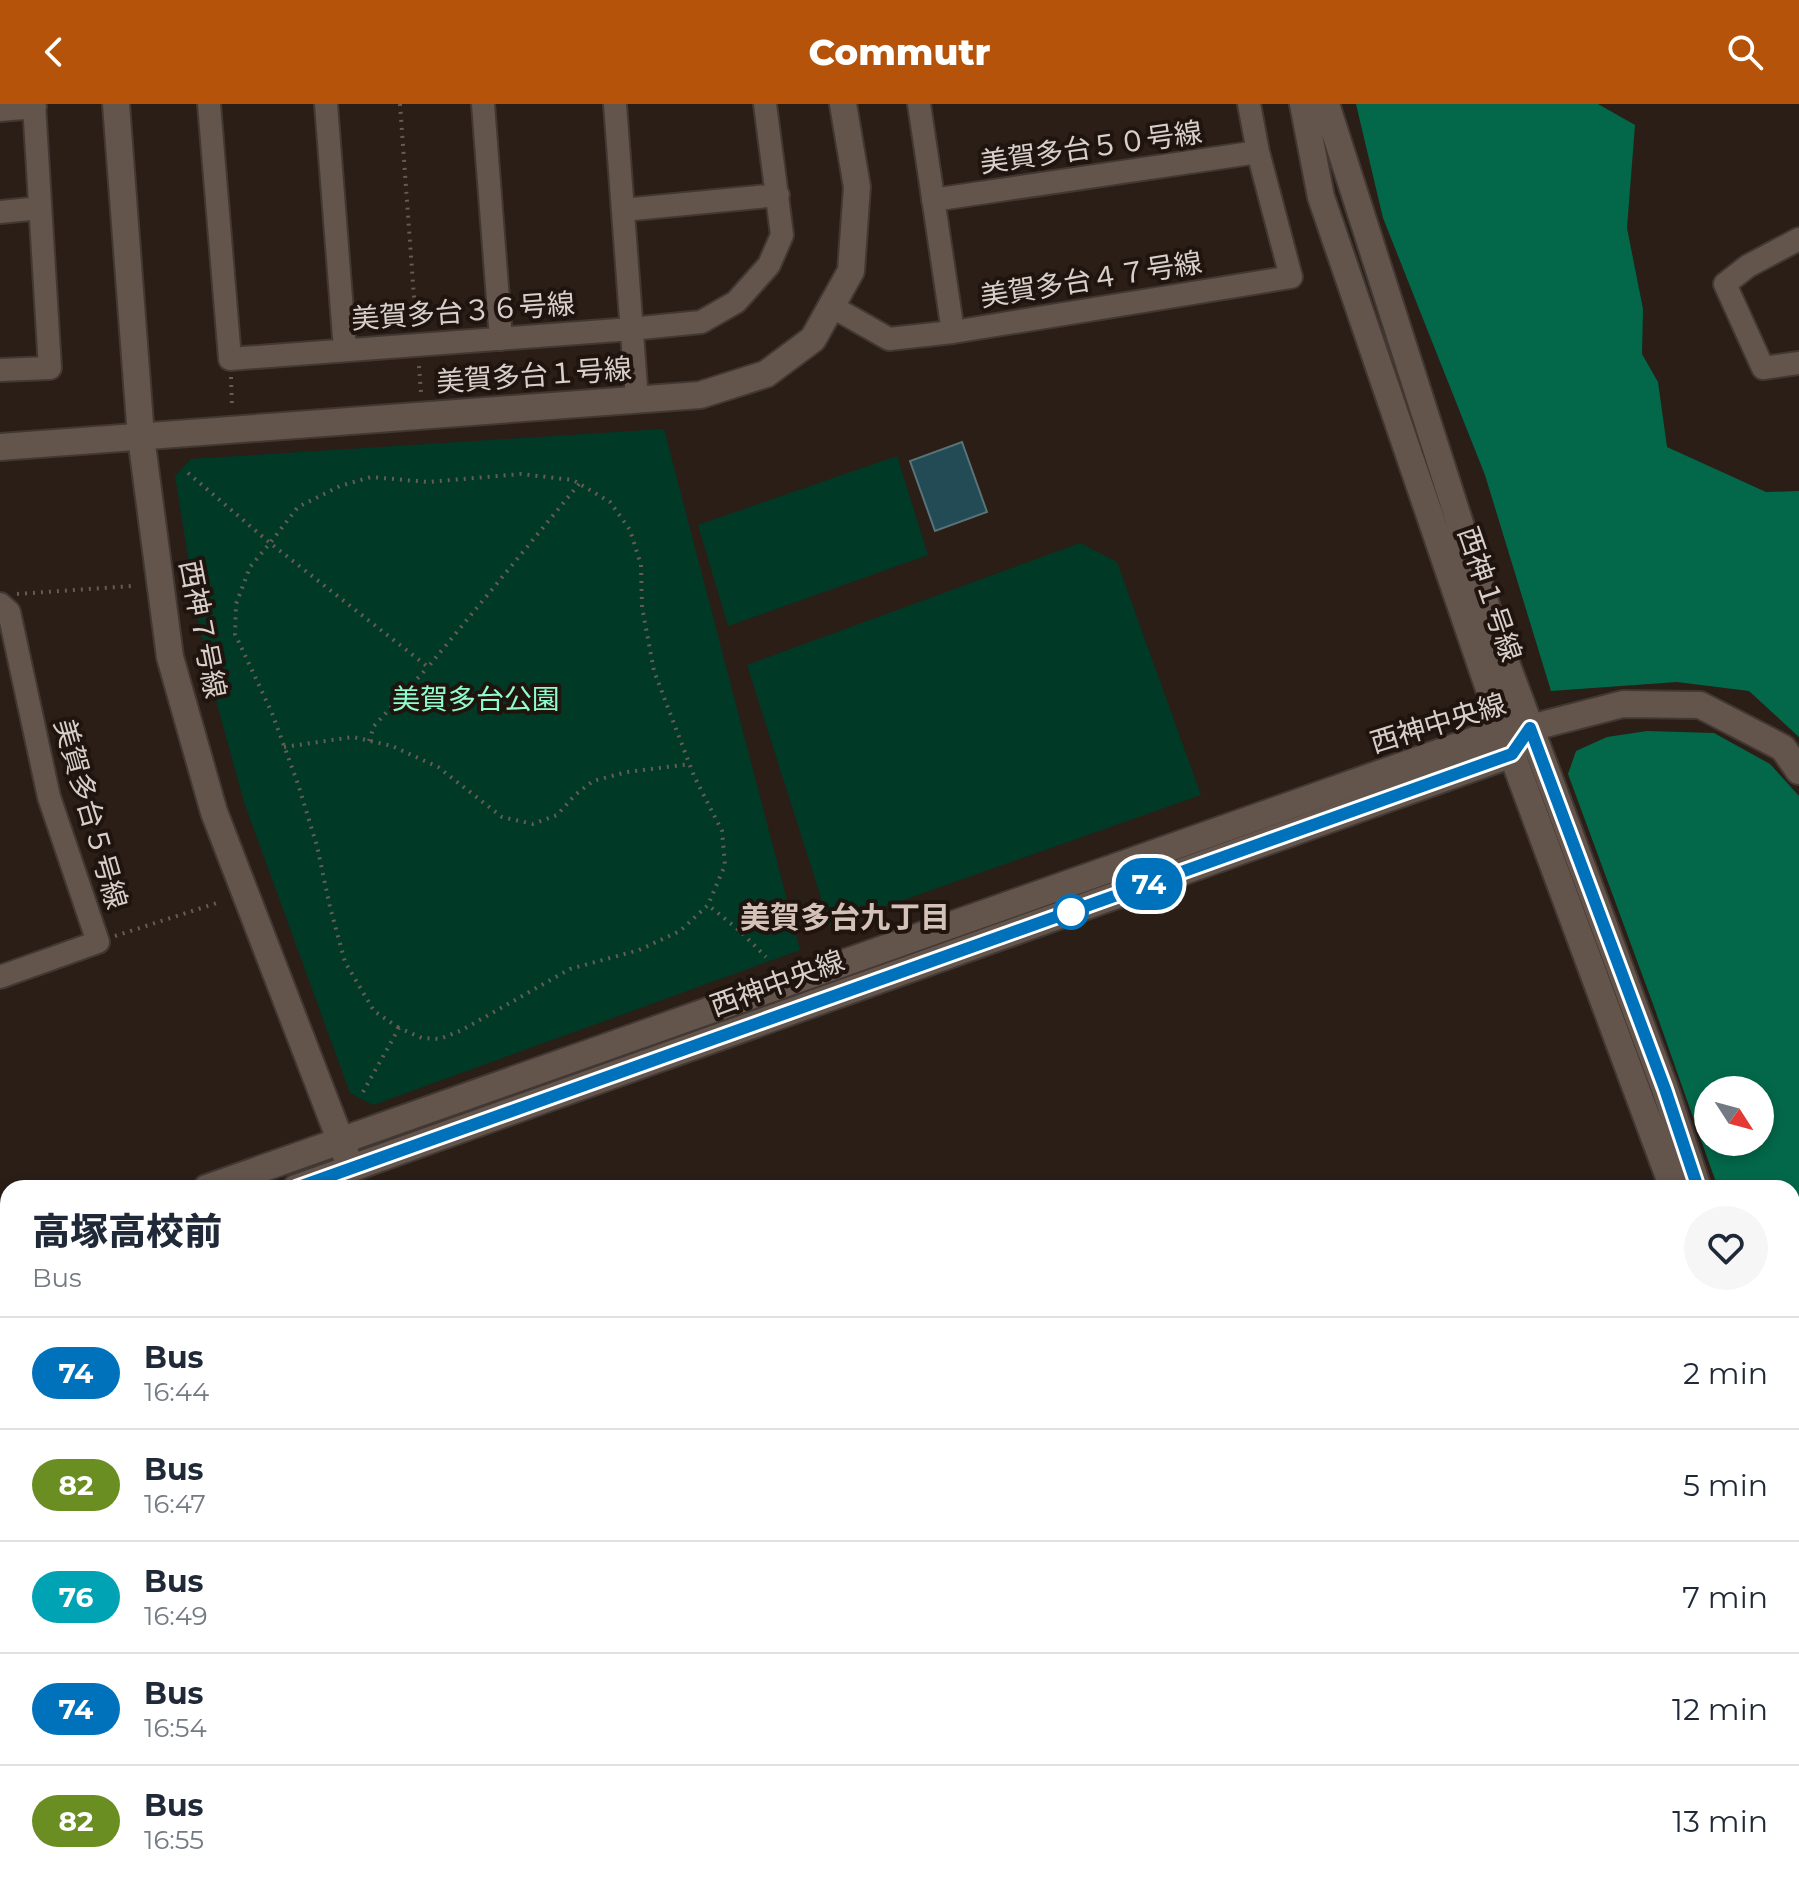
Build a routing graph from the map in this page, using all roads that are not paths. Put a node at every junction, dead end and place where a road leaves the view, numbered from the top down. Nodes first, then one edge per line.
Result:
1 (116, 104) edge
2 (209, 104) edge
3 (326, 104) edge
4 (483, 104) edge
5 (765, 104) edge
6 (843, 104) edge
7 (919, 104) edge
8 (1249, 104) edge
9 (1303, 104) edge
10 (1326, 104) edge
11 (622, 105) edge
12 (34, 106) edge
13 (0, 110) edge
14 (1258, 152) junction
15 (778, 195) junction
16 (933, 200) junction
17 (40, 208) junction
18 (623, 210) junction
19 (0, 212) edge
20 (1799, 239) edge
21 (831, 306) junction
22 (631, 329) junction
23 (953, 332) junction
24 (501, 339) junction
25 (345, 350) junction
26 (1799, 363) edge
27 (0, 370) edge
28 (637, 400) junction
29 (141, 437) junction
30 (0, 447) edge
31 (7, 599) edge
32 (1530, 728) junction
33 (1507, 742) junction
34 (1799, 771) edge
35 (0, 977) edge
36 (341, 1141) junction
37 (351, 1168) junction
38 (230, 1180) edge
39 (318, 1180) edge
40 (1670, 1180) edge
41 (1695, 1180) edge

1 - 29 street, 西神７号線
2 - 25 street, 美賀多台３６号線
3 - 25 street
4 - 24 street
5 - 15 street, 美賀多台３６号線
6 - 21 street, 美賀多台１号線
7 - 16 street, 美賀多台４７号線
8 - 14 street, 美賀多台４７号線
9 - 33 street, 西神１号線
10 - 32 street, 西神１号線
11 - 18 street
12 - 13 street
12 - 17 street
14 - 16 street, 美賀多台５０号線
14 - 23 street, 美賀多台４７号線
15 - 18 street
15 - 22 street, 美賀多台３６号線
16 - 23 street, 美賀多台４７号線
17 - 19 street
17 - 27 street
18 - 22 street
20 - 26 street
21 - 23 street
21 - 28 street, 美賀多台１号線
22 - 24 street, 美賀多台３６号線
22 - 28 street
24 - 25 street, 美賀多台３６号線
28 - 29 street, 美賀多台１号線
29 - 30 street, 美賀多台１号線
29 - 36 street, 西神７号線
31 - 35 street, 美賀多台５号線
32 - 33 street, 西神中央線
32 - 34 street
32 - 41 street, 西神１号線
33 - 36 street, 西神中央線
33 - 37 street, 西神中央線
33 - 40 street, 西神１号線
36 - 37 street, 西神７号線
36 - 38 street, 西神中央線
37 - 39 street, 西神中央線

